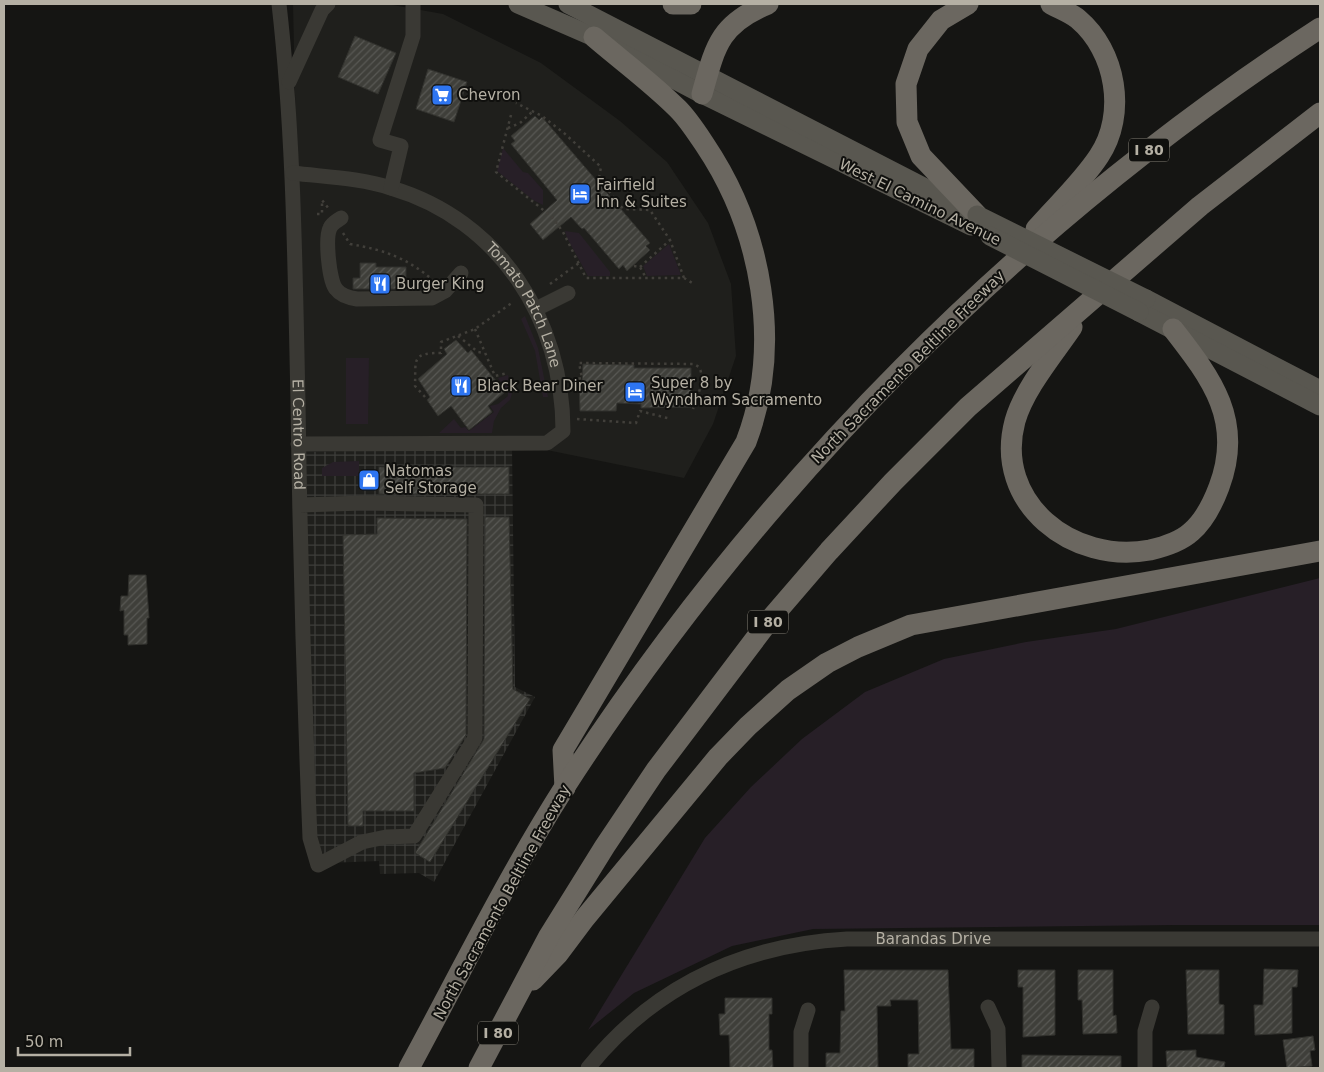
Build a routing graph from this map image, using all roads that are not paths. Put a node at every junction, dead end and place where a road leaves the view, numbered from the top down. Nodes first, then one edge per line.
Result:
1 (279, 4) edge
2 (328, 4) edge
3 (413, 4) edge
4 (518, 4) edge
5 (568, 4) edge
6 (673, 4) edge
7 (691, 4) edge
8 (768, 4) edge
9 (968, 4) edge
10 (1052, 4) edge
11 (1320, 28) edge
12 (594, 37) junction
13 (288, 83) junction
14 (705, 84) junction
15 (1320, 113) edge
16 (294, 173) junction
17 (391, 188) junction
18 (339, 220) road end
19 (974, 221) junction
20 (461, 273) dead end
21 (988, 284) junction
22 (568, 293) dead end
23 (1087, 303) junction
24 (1142, 306) junction
25 (536, 309) junction
26 (1173, 329) junction
27 (1320, 390) edge
28 (1320, 406) edge
29 (298, 444) junction
30 (300, 506) junction
31 (1320, 551) edge
32 (565, 788) junction
33 (1320, 939) edge
34 (517, 997) junction
35 (988, 1007) dead end
36 (1152, 1007) dead end
37 (808, 1010) dead end
38 (409, 1068) edge
39 (479, 1068) edge
40 (588, 1068) edge
41 (801, 1068) edge
42 (999, 1068) edge
43 (1145, 1068) edge

1 - 13 street, El Centro Road
2 - 13 street
3 - 17 street
4 - 12 main road, West El Camino Avenue
5 - 14 main road, West El Camino Avenue
6 - 7 highway
8 - 14 highway
9 - 19 highway
10 - 21 highway
11 - 21 highway, North Sacramento Beltline Freeway / I 80
12 - 14 main road, West El Camino Avenue
12 - 32 highway
13 - 16 street, El Centro Road
14 - 19 main road, West El Camino Avenue
15 - 23 highway, I 80
16 - 17 street, Tomato Patch Lane
16 - 29 street, El Centro Road
17 - 25 street, Tomato Patch Lane
18 - 20 street
19 - 24 main road, West El Camino Avenue, bridge
21 - 32 highway, North Sacramento Beltline Freeway / I 80
22 - 25 street
23 - 26 highway
23 - 34 highway, I 80
24 - 26 main road, West El Camino Avenue
24 - 27 main road, West El Camino Avenue
25 - 29 street, Tomato Patch Lane
26 - 28 main road, West El Camino Avenue
29 - 30 street, El Centro Road
30 - 30 street, El Centro Road
31 - 34 highway
32 - 38 highway, North Sacramento Beltline Freeway / I 80
33 - 40 street, Barandas Drive
34 - 39 highway, I 80
35 - 42 street
36 - 43 street
37 - 41 street

